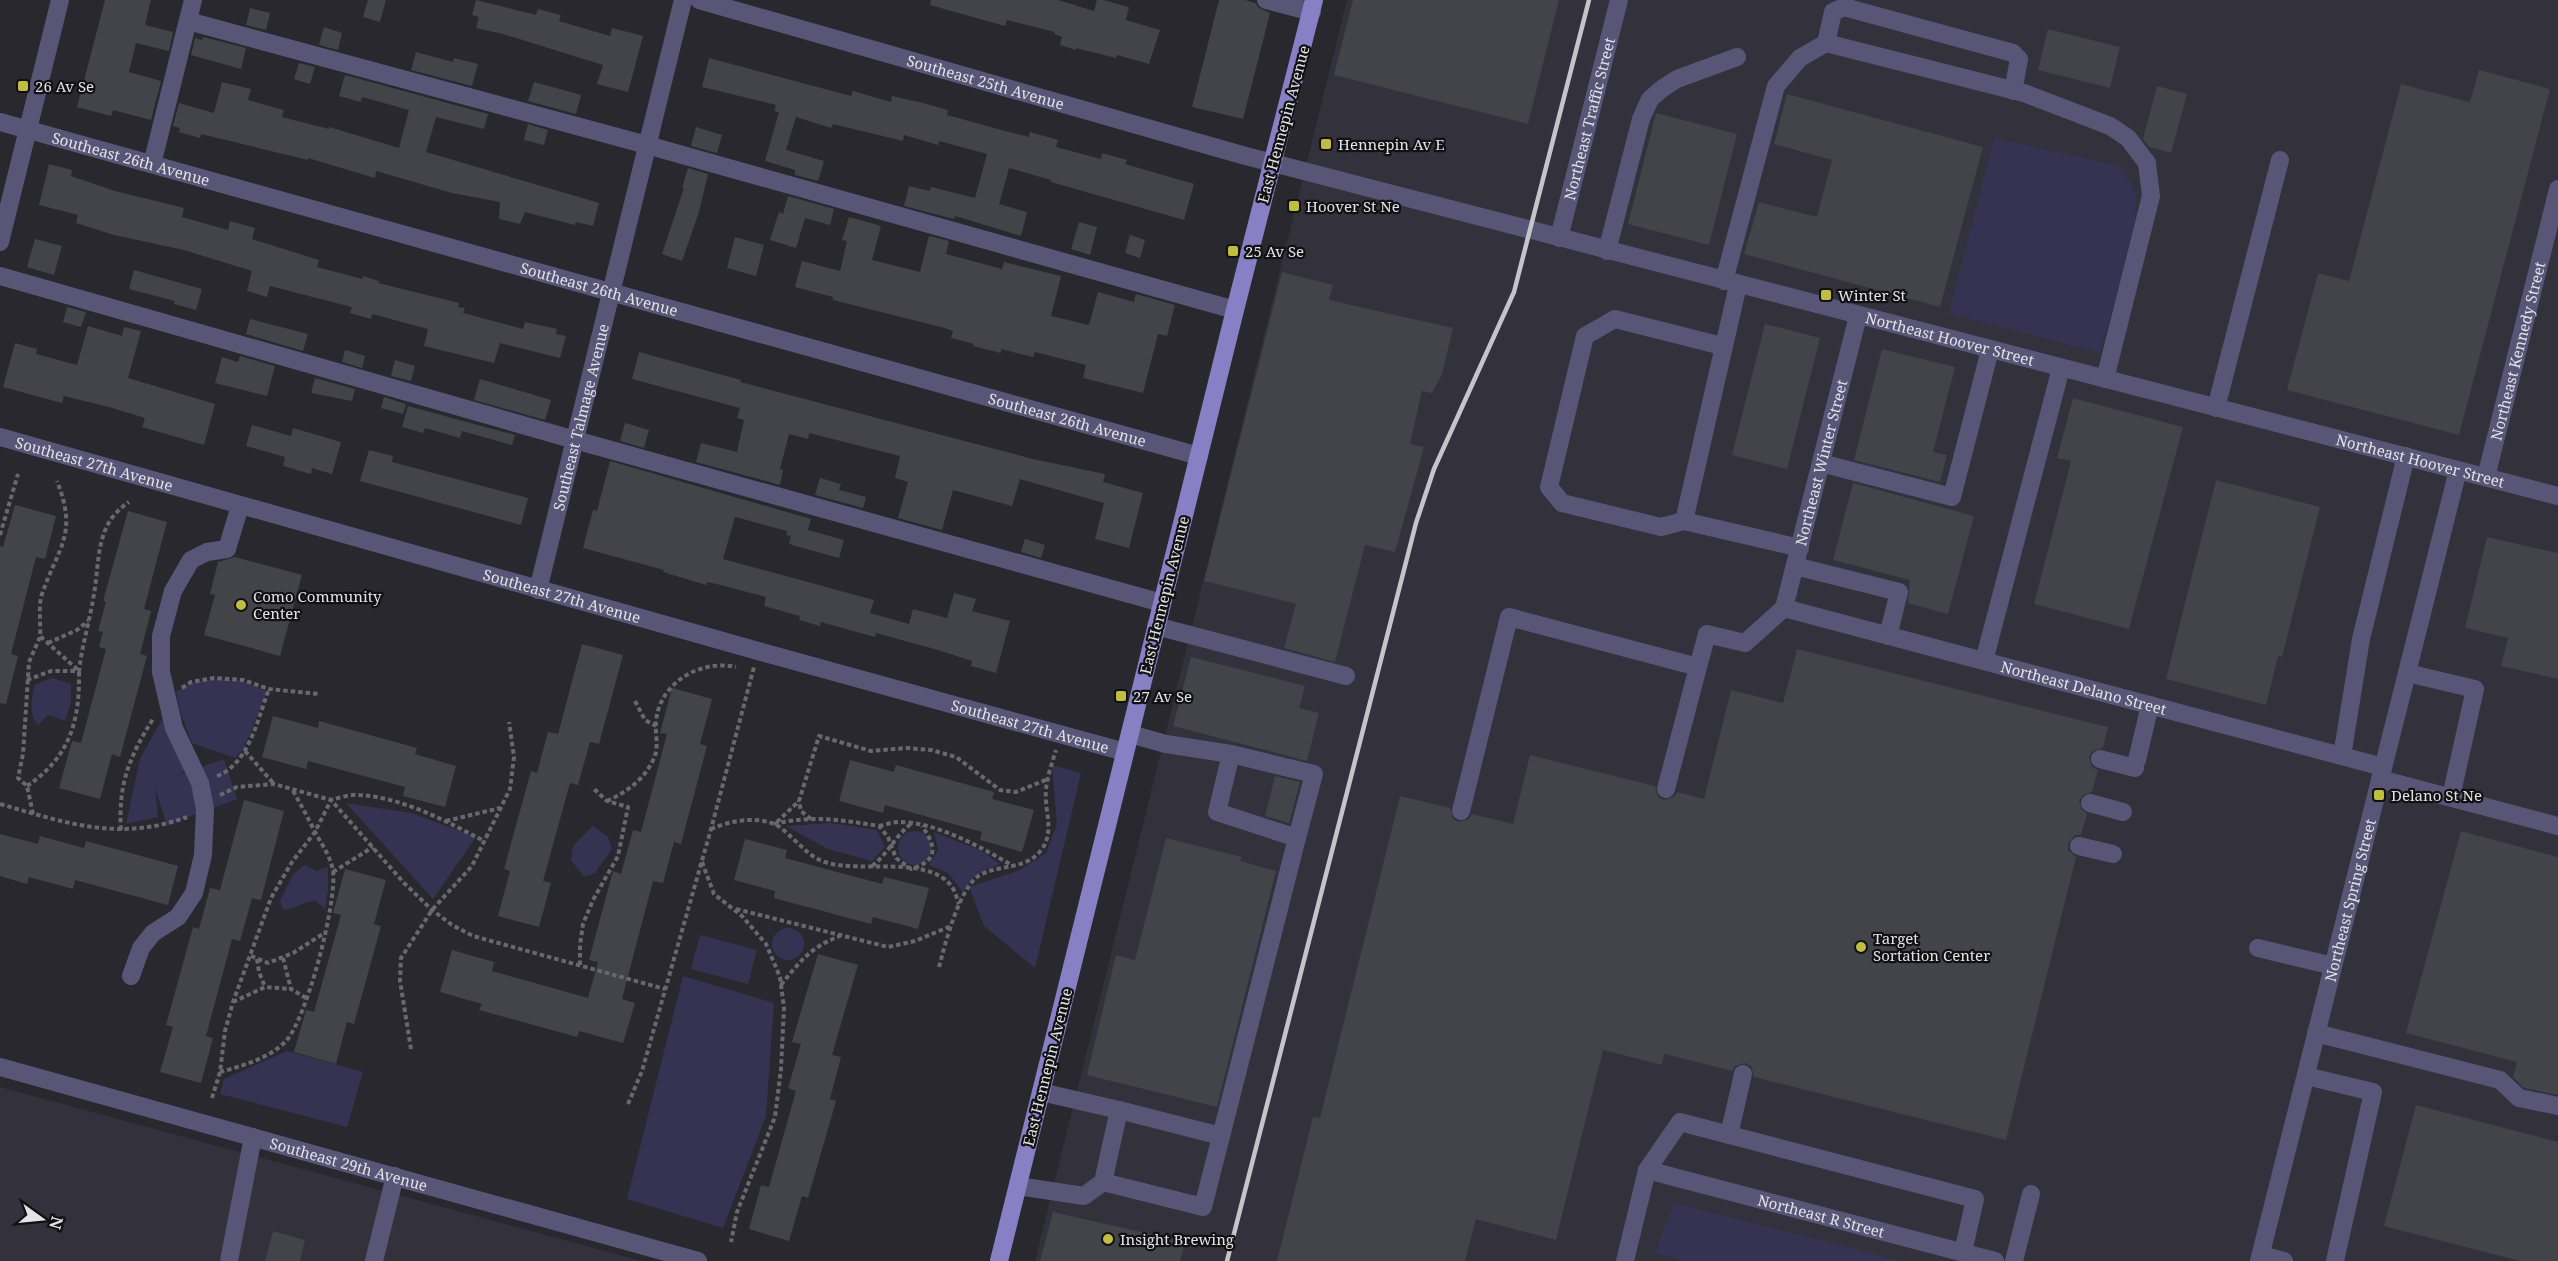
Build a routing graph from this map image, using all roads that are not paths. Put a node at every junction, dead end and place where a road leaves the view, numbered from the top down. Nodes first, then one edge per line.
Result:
1 (60, 0) edge
2 (194, 0) edge
3 (683, 0) edge
4 (699, 0) edge
5 (1266, 0) edge
6 (1619, 0) edge
7 (1313, 6) edge
8 (188, 21) junction
9 (1826, 43) junction
10 (1737, 57) dead end
11 (2013, 90) junction
12 (0, 122) edge
13 (28, 130) junction
14 (647, 145) junction
15 (2280, 160) dead end
16 (1274, 163) junction
17 (152, 164) junction
18 (2558, 189) edge
19 (1559, 238) junction
20 (0, 242) edge
21 (1607, 251) junction
22 (0, 276) edge
23 (1731, 283) junction
24 (611, 292) junction
25 (1235, 310) junction
26 (1858, 316) junction
27 (1722, 346) junction
28 (1990, 350) junction
29 (2061, 368) junction
30 (2105, 380) junction
31 (2216, 408) junction
32 (0, 437) edge
33 (575, 440) junction
34 (1198, 456) junction
35 (2406, 456) junction
36 (1821, 463) junction
37 (2458, 470) junction
38 (2486, 477) junction
39 (2558, 496) edge
40 (240, 506) junction
41 (1684, 521) junction
42 (1797, 557) junction
43 (538, 590) junction
44 (1162, 603) junction
45 (1784, 608) junction
46 (1156, 626) junction
47 (1888, 636) junction
48 (1984, 661) junction
49 (1698, 667) junction
50 (2407, 673) junction
51 (1346, 676) dead end
52 (2150, 705) junction
53 (1128, 743) junction
54 (1231, 754) junction
55 (2342, 756) junction
56 (2100, 759) dead end
57 (2382, 773) junction
58 (1666, 789) dead end
59 (2451, 797) junction
60 (2090, 802) dead end
61 (1461, 811) dead end
62 (2123, 812) dead end
63 (2558, 826) edge
64 (1297, 838) junction
65 (2079, 846) dead end
66 (2113, 854) dead end
67 (2258, 948) dead end
68 (2333, 966) junction
69 (130, 976) dead end
70 (2316, 1033) junction
71 (0, 1067) edge
72 (1743, 1074) dead end
73 (2306, 1076) junction
74 (1041, 1092) junction
75 (2558, 1106) edge
76 (1119, 1110) junction
77 (1729, 1135) junction
78 (1221, 1136) junction
79 (253, 1137) junction
80 (1647, 1170) junction
81 (395, 1176) junction
82 (1103, 1182) junction
83 (1018, 1186) junction
84 (2031, 1194) dead end
85 (1963, 1252) junction
86 (2260, 1258) edge
87 (229, 1261) edge
88 (374, 1261) edge
89 (698, 1261) edge
90 (999, 1261) edge
91 (1626, 1261) edge
92 (1995, 1261) edge
93 (2014, 1261) edge
94 (2284, 1261) edge
95 (2335, 1261) edge

1 - 13 street
2 - 8 street
3 - 14 street, Southeast Talmage Avenue
4 - 16 street, Southeast 25th Avenue
5 - 7 street
6 - 19 street, Northeast Traffic Street
7 - 16 main road, East Hennepin Avenue
8 - 14 street
8 - 17 street
9 - 11 street
9 - 11 street
9 - 23 street
10 - 21 street
11 - 30 street
12 - 13 street, Southeast 26th Avenue
13 - 17 street, Southeast 26th Avenue
13 - 20 street
14 - 24 street, Southeast Talmage Avenue
14 - 25 street
15 - 31 street
16 - 19 street, Northeast Hoover Street
16 - 25 main road, East Hennepin Avenue
17 - 24 street, Southeast 26th Avenue
18 - 38 street, Northeast Kennedy Street
19 - 21 street, Northeast Hoover Street
21 - 23 street, Northeast Hoover Street
22 - 33 street
23 - 26 street, Northeast Hoover Street
23 - 27 street
24 - 33 street, Southeast Talmage Avenue
24 - 34 street, Southeast 26th Avenue
25 - 34 main road, East Hennepin Avenue
26 - 28 street, Northeast Hoover Street
26 - 36 street, Northeast Winter Street
27 - 41 street
27 - 41 street
28 - 29 street, Northeast Hoover Street
28 - 36 street
29 - 30 street, Northeast Hoover Street
29 - 48 street
30 - 31 street, Northeast Hoover Street
31 - 35 street, Northeast Hoover Street
32 - 40 street, Southeast 27th Avenue
33 - 43 street, Southeast Talmage Avenue
33 - 44 street
34 - 44 main road, East Hennepin Avenue
35 - 37 street, Northeast Hoover Street
35 - 55 street
36 - 42 street, Northeast Winter Street
37 - 38 street, Northeast Hoover Street
37 - 50 street, Northeast Spring Street
38 - 39 street, Northeast Hoover Street
40 - 43 street, Southeast 27th Avenue
40 - 69 street
41 - 42 street
42 - 45 street, Northeast Winter Street
42 - 47 street
43 - 53 street, Southeast 27th Avenue
44 - 46 main road, East Hennepin Avenue
45 - 47 street, Northeast Delano Street
45 - 49 street
46 - 51 street
46 - 53 main road, East Hennepin Avenue
47 - 48 street, Northeast Delano Street
48 - 52 street, Northeast Delano Street
49 - 58 street
49 - 61 street
50 - 57 street, Northeast Spring Street
50 - 59 street
52 - 55 street, Northeast Delano Street
52 - 56 street
53 - 54 street, Southeast 27th Avenue
53 - 74 main road, East Hennepin Avenue
54 - 64 street
54 - 64 street, Southeast 27th Avenue
55 - 57 street, Northeast Delano Street
57 - 59 street, Northeast Delano Street
57 - 68 street, Northeast Spring Street
59 - 63 street, Northeast Delano Street
60 - 62 street
64 - 78 street
65 - 66 street
67 - 68 street
68 - 70 street, Northeast Spring Street
70 - 73 street, Northeast Spring Street
70 - 75 street
71 - 79 street, Southeast 29th Avenue
72 - 77 street
73 - 86 street, Northeast Spring Street
73 - 95 street
74 - 76 street
74 - 83 main road, East Hennepin Avenue
76 - 78 street
76 - 82 street
77 - 80 street
77 - 85 street
78 - 82 street
79 - 81 street, Southeast 29th Avenue
79 - 87 street
80 - 85 street, Northeast R Street
80 - 91 street
81 - 88 street
81 - 89 street, Southeast 29th Avenue
82 - 83 street
83 - 90 main road, East Hennepin Avenue
84 - 93 street
85 - 92 street, Northeast R Street
86 - 94 street

